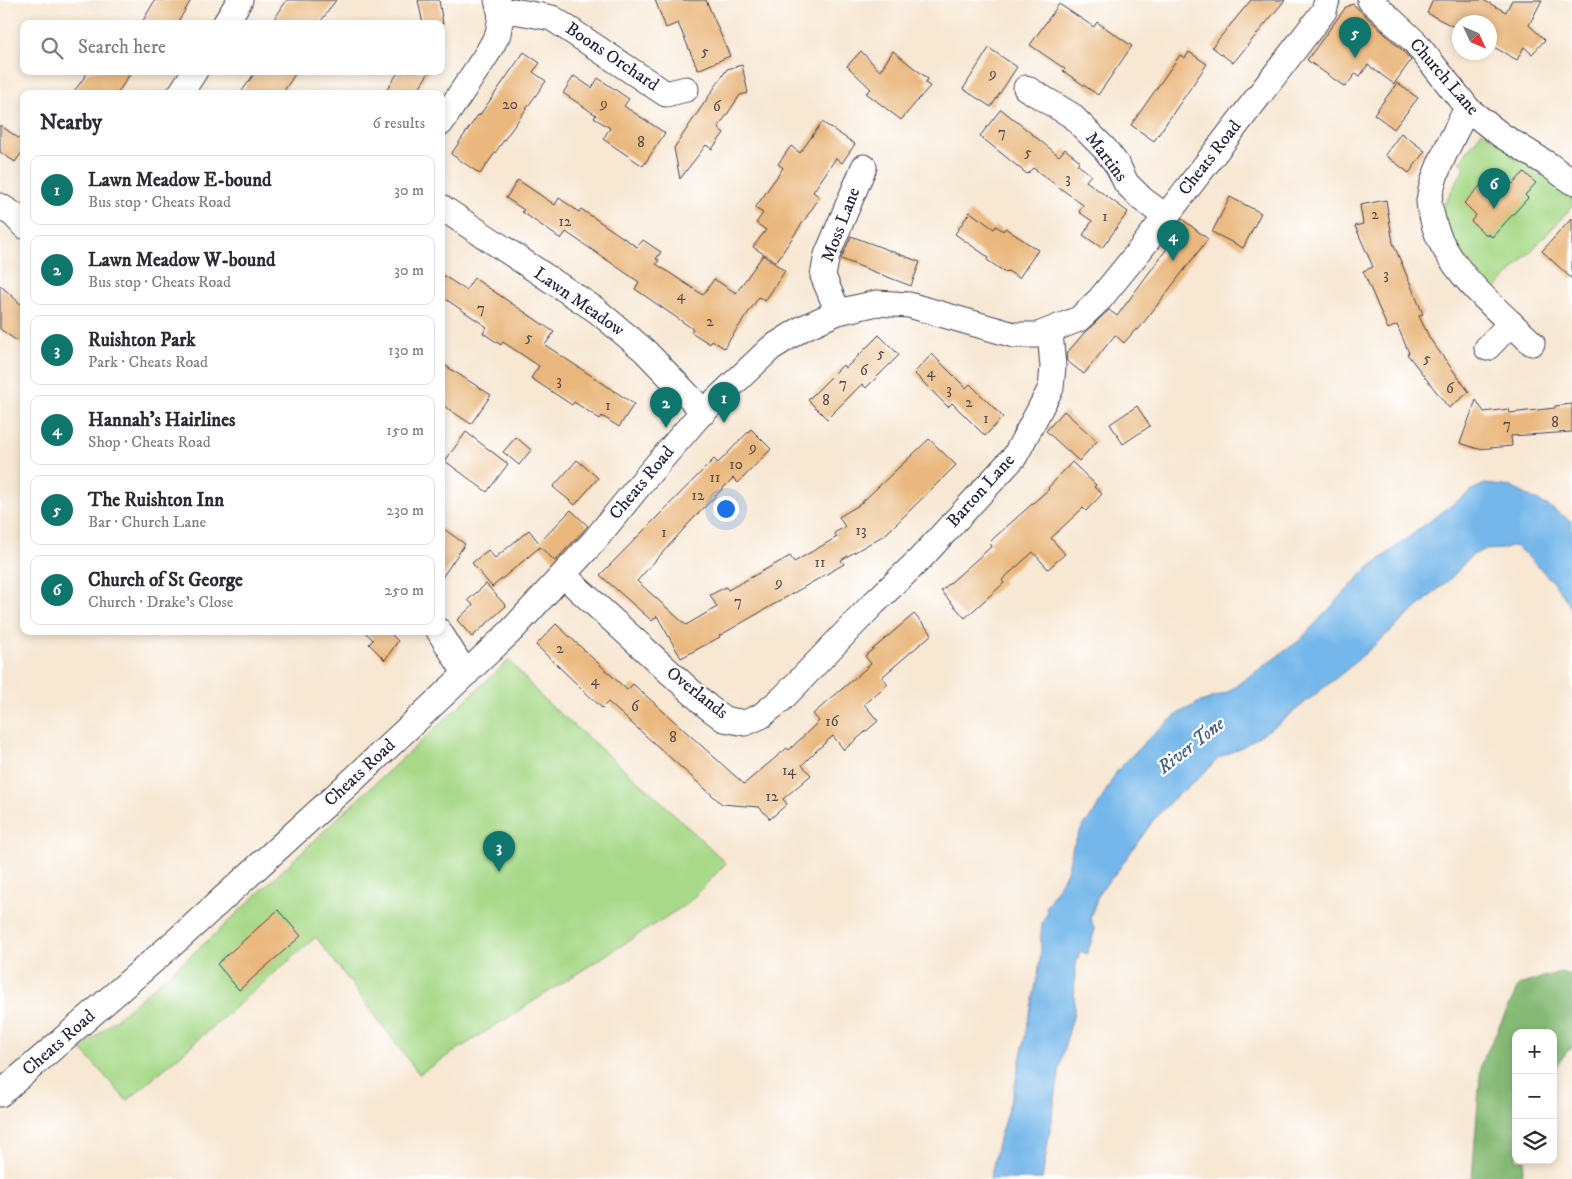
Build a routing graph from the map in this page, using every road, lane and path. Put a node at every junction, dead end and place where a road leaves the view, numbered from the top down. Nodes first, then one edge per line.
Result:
1 (240, 0) edge
2 (1327, 0) edge
3 (1370, 0) edge
4 (499, 8) edge
5 (228, 20) edge
6 (192, 75) edge
7 (183, 90) edge
8 (673, 99) dead end
9 (1035, 102) dead end
10 (1469, 110) junction
11 (445, 117) edge
12 (864, 166) dead end
13 (1572, 182) edge
14 (0, 206) edge
15 (445, 210) edge
16 (1165, 216) junction
17 (20, 222) edge
18 (838, 312) junction
19 (1511, 323) junction
20 (1050, 332) junction
21 (1532, 342) dead end
22 (1487, 348) dead end
23 (704, 412) junction
24 (920, 559) joint
25 (563, 576) junction
26 (442, 635) edge
27 (467, 673) junction
28 (0, 1094) edge

1 - 5 street
2 - 16 street, Cheats Road
3 - 10 street, Church Lane
4 - 8 street, Boons Orchard
4 - 11 street
6 - 7 street
9 - 16 street, Martins
10 - 13 street, Church Lane
10 - 19 street
12 - 18 street, Moss Lane
14 - 17 street
15 - 23 street, Lawn Meadow
16 - 20 street, Cheats Road
18 - 20 street, Cheats Road
18 - 23 street, Cheats Road
19 - 21 street
19 - 22 street
20 - 24 street, Barton Lane
23 - 25 street, Cheats Road
24 - 25 street, Overlands
25 - 27 street, Cheats Road
26 - 27 street
27 - 28 street, Cheats Road

